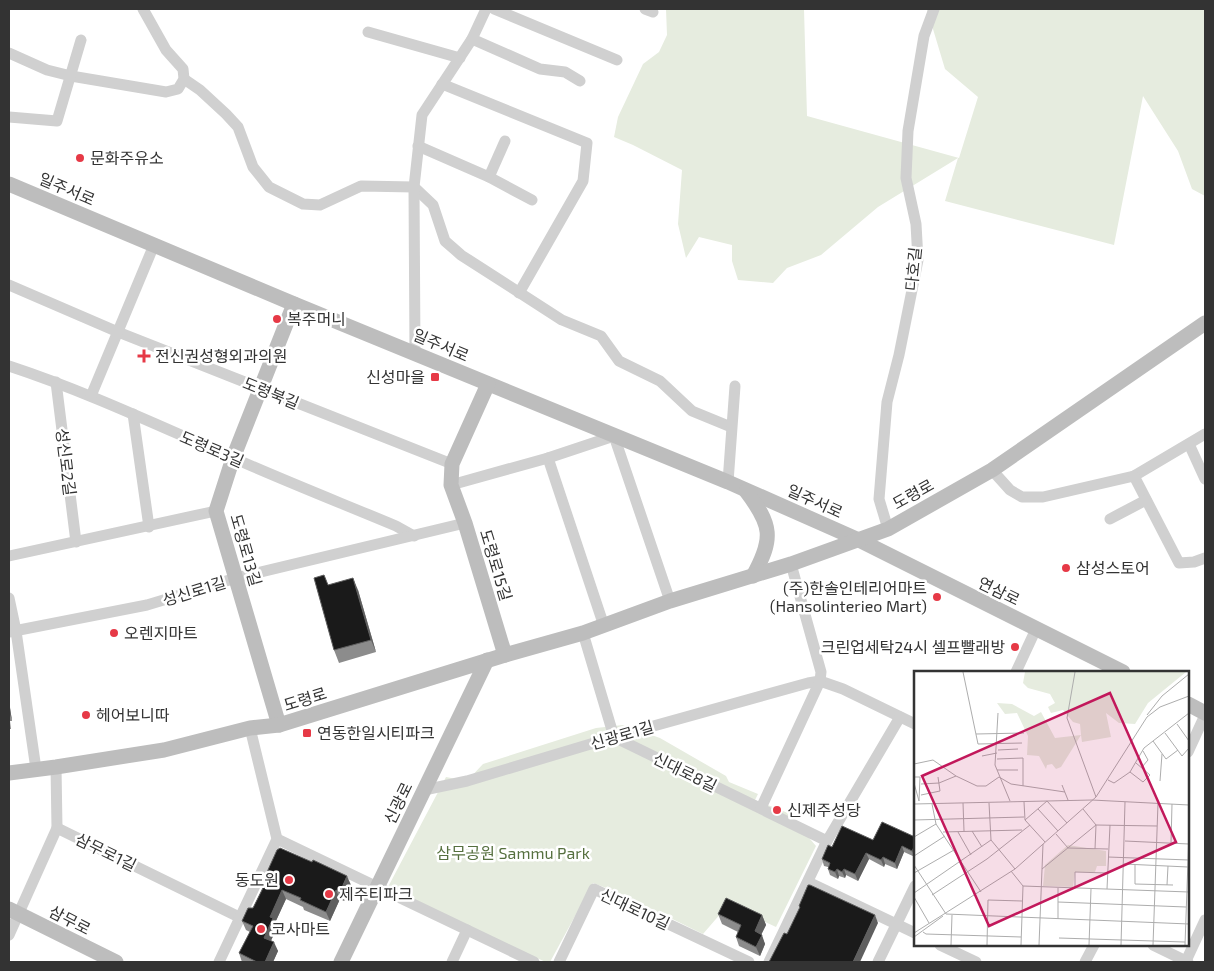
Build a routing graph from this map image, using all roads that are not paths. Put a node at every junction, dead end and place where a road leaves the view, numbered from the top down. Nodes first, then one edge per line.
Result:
1 (143, 9) edge
2 (486, 9) edge
3 (494, 9) edge
4 (934, 9) edge
5 (368, 32) dead end
6 (472, 39) junction
7 (81, 40) dead end
8 (9, 54) edge
9 (460, 58) junction
10 (617, 60) dead end
11 (71, 76) junction
12 (184, 79) junction
13 (580, 81) dead end
14 (442, 84) junction
15 (9, 116) edge
16 (505, 141) dead end
17 (418, 146) junction
18 (489, 177) junction
19 (9, 184) edge
20 (414, 187) junction
21 (532, 200) dead end
22 (154, 245) junction
23 (9, 285) edge
24 (519, 293) junction
25 (294, 304) junction
26 (1205, 323) edge
27 (118, 332) junction
28 (415, 353) junction
29 (9, 366) edge
30 (56, 382) junction
31 (488, 384) junction
32 (735, 386) dead end
33 (261, 389) junction
34 (91, 396) junction
35 (133, 414) junction
36 (731, 427) junction
37 (1205, 434) edge
38 (614, 436) junction
39 (1189, 444) junction
40 (233, 458) junction
41 (548, 458) junction
42 (452, 464) junction
43 (992, 470) junction
44 (1134, 476) junction
45 (1205, 479) edge
46 (728, 482) junction
47 (451, 485) junction
48 (746, 490) junction
49 (1146, 500) junction
50 (216, 511) junction
51 (1110, 519) dead end
52 (465, 523) junction
53 (149, 527) junction
54 (888, 528) junction
55 (414, 536) junction
56 (859, 540) junction
57 (76, 542) junction
58 (9, 556) edge
59 (1205, 558) edge
60 (791, 564) junction
61 (753, 576) junction
62 (236, 578) junction
63 (9, 598) edge
64 (670, 601) junction
65 (604, 626) junction
66 (1036, 628) junction
67 (12, 631) edge
68 (583, 633) junction
69 (505, 655) junction
70 (487, 660) junction
71 (1016, 671) edge
72 (1121, 671) edge
73 (820, 681) junction
74 (1189, 705) edge
75 (1205, 714) edge
76 (900, 717) junction
77 (914, 724) edge
78 (280, 725) junction
79 (250, 728) junction
80 (614, 737) junction
81 (1189, 750) edge
82 (56, 768) junction
83 (36, 769) junction
84 (9, 773) edge
85 (424, 790) junction
86 (760, 808) junction
87 (57, 828) junction
88 (277, 839) junction
89 (827, 841) junction
90 (808, 882) junction
91 (377, 886) junction
92 (914, 888) edge
93 (14, 911) edge
94 (239, 917) junction
95 (1205, 920) edge
96 (897, 924) junction
97 (467, 930) junction
98 (914, 932) edge
99 (9, 935) edge
100 (942, 946) edge
101 (1093, 946) edge
102 (1155, 946) edge
103 (116, 962) edge
104 (218, 962) edge
105 (341, 962) edge
106 (452, 962) edge
107 (534, 962) edge
108 (559, 962) edge
109 (749, 962) edge
110 (769, 962) edge
111 (878, 962) edge
112 (976, 962) edge
113 (1085, 962) edge
114 (1187, 962) edge

1 - 12 street
2 - 6 street
3 - 10 street
4 - 54 street, 다호길
5 - 9 street
6 - 9 street
6 - 13 street
7 - 11 street
8 - 11 street
9 - 14 street
11 - 12 street
11 - 15 street
12 - 20 street
14 - 17 street
14 - 24 street
16 - 18 street
17 - 18 street
17 - 20 street
18 - 21 street
19 - 22 main road, 일주서로
20 - 24 street
20 - 28 street
22 - 25 main road, 일주서로
22 - 27 street
23 - 27 street, 도령북길
24 - 36 street
25 - 28 main road, 일주서로
25 - 33 main road, 도령로13길
26 - 43 main road, 도령로
27 - 33 street, 도령북길
27 - 34 street
28 - 31 main road, 일주서로
29 - 30 street, 도령로3길
30 - 34 street, 도령로3길
30 - 57 street, 성신로2길
31 - 38 main road, 일주서로
31 - 42 main road, 도령로15길
32 - 36 street
33 - 40 main road, 도령로13길
33 - 42 street, 도령북길
34 - 35 street, 도령로3길
35 - 40 street, 도령로3길
35 - 53 street
36 - 46 street
37 - 39 street
38 - 41 street
38 - 46 main road, 일주서로
38 - 64 street
39 - 44 street
39 - 45 street
40 - 50 main road, 도령로13길
40 - 55 street, 도령로3길
41 - 47 street
41 - 65 street
42 - 47 main road, 도령로15길
43 - 44 street
43 - 54 main road, 도령로
44 - 49 street
46 - 48 main road, 일주서로
47 - 52 main road, 도령로15길
48 - 56 main road, 일주서로
48 - 61 main road
49 - 51 street
49 - 59 street
50 - 53 street
50 - 62 main road, 도령로13길
52 - 55 street, 성신로1길
52 - 69 main road, 도령로15길
53 - 57 street
54 - 56 main road, 도령로
55 - 62 street, 성신로1길
56 - 60 main road, 도령로
56 - 66 main road, 연삼로
57 - 58 street
60 - 61 main road, 도령로
60 - 73 street
61 - 64 main road, 도령로
62 - 67 street, 성신로1길
62 - 78 main road, 도령로13길
63 - 67 street
64 - 65 main road, 도령로
65 - 68 main road, 도령로
66 - 71 street
66 - 72 main road, 연삼로
67 - 83 street
68 - 69 main road, 도령로
68 - 80 street
69 - 70 main road, 도령로
70 - 78 main road, 도령로
70 - 85 main road, 신광로
73 - 76 street
73 - 80 street, 신광로1길
73 - 86 street
74 - 75 main road
75 - 81 street
76 - 77 street
76 - 89 street
78 - 79 main road, 도령로
79 - 82 main road, 도령로
79 - 88 street
80 - 85 street, 신광로1길
80 - 86 street, 신대로8길
82 - 83 main road, 도령로
82 - 87 street
83 - 84 main road, 도령로
85 - 91 main road, 신광로
86 - 89 street, 신대로8길
87 - 93 street, 삼무로1길
87 - 94 street, 삼무로1길
88 - 91 street
88 - 94 street
89 - 90 street
90 - 96 street
90 - 110 street
91 - 97 street
91 - 105 main road, 신광로
92 - 96 street
93 - 99 street, 삼무로1길
93 - 103 main road, 삼무로
94 - 104 street
95 - 114 street
96 - 98 street
96 - 111 street
97 - 106 street
97 - 107 street
100 - 112 street
101 - 113 street
102 - 114 street
108 - 109 street, 신대로10길

